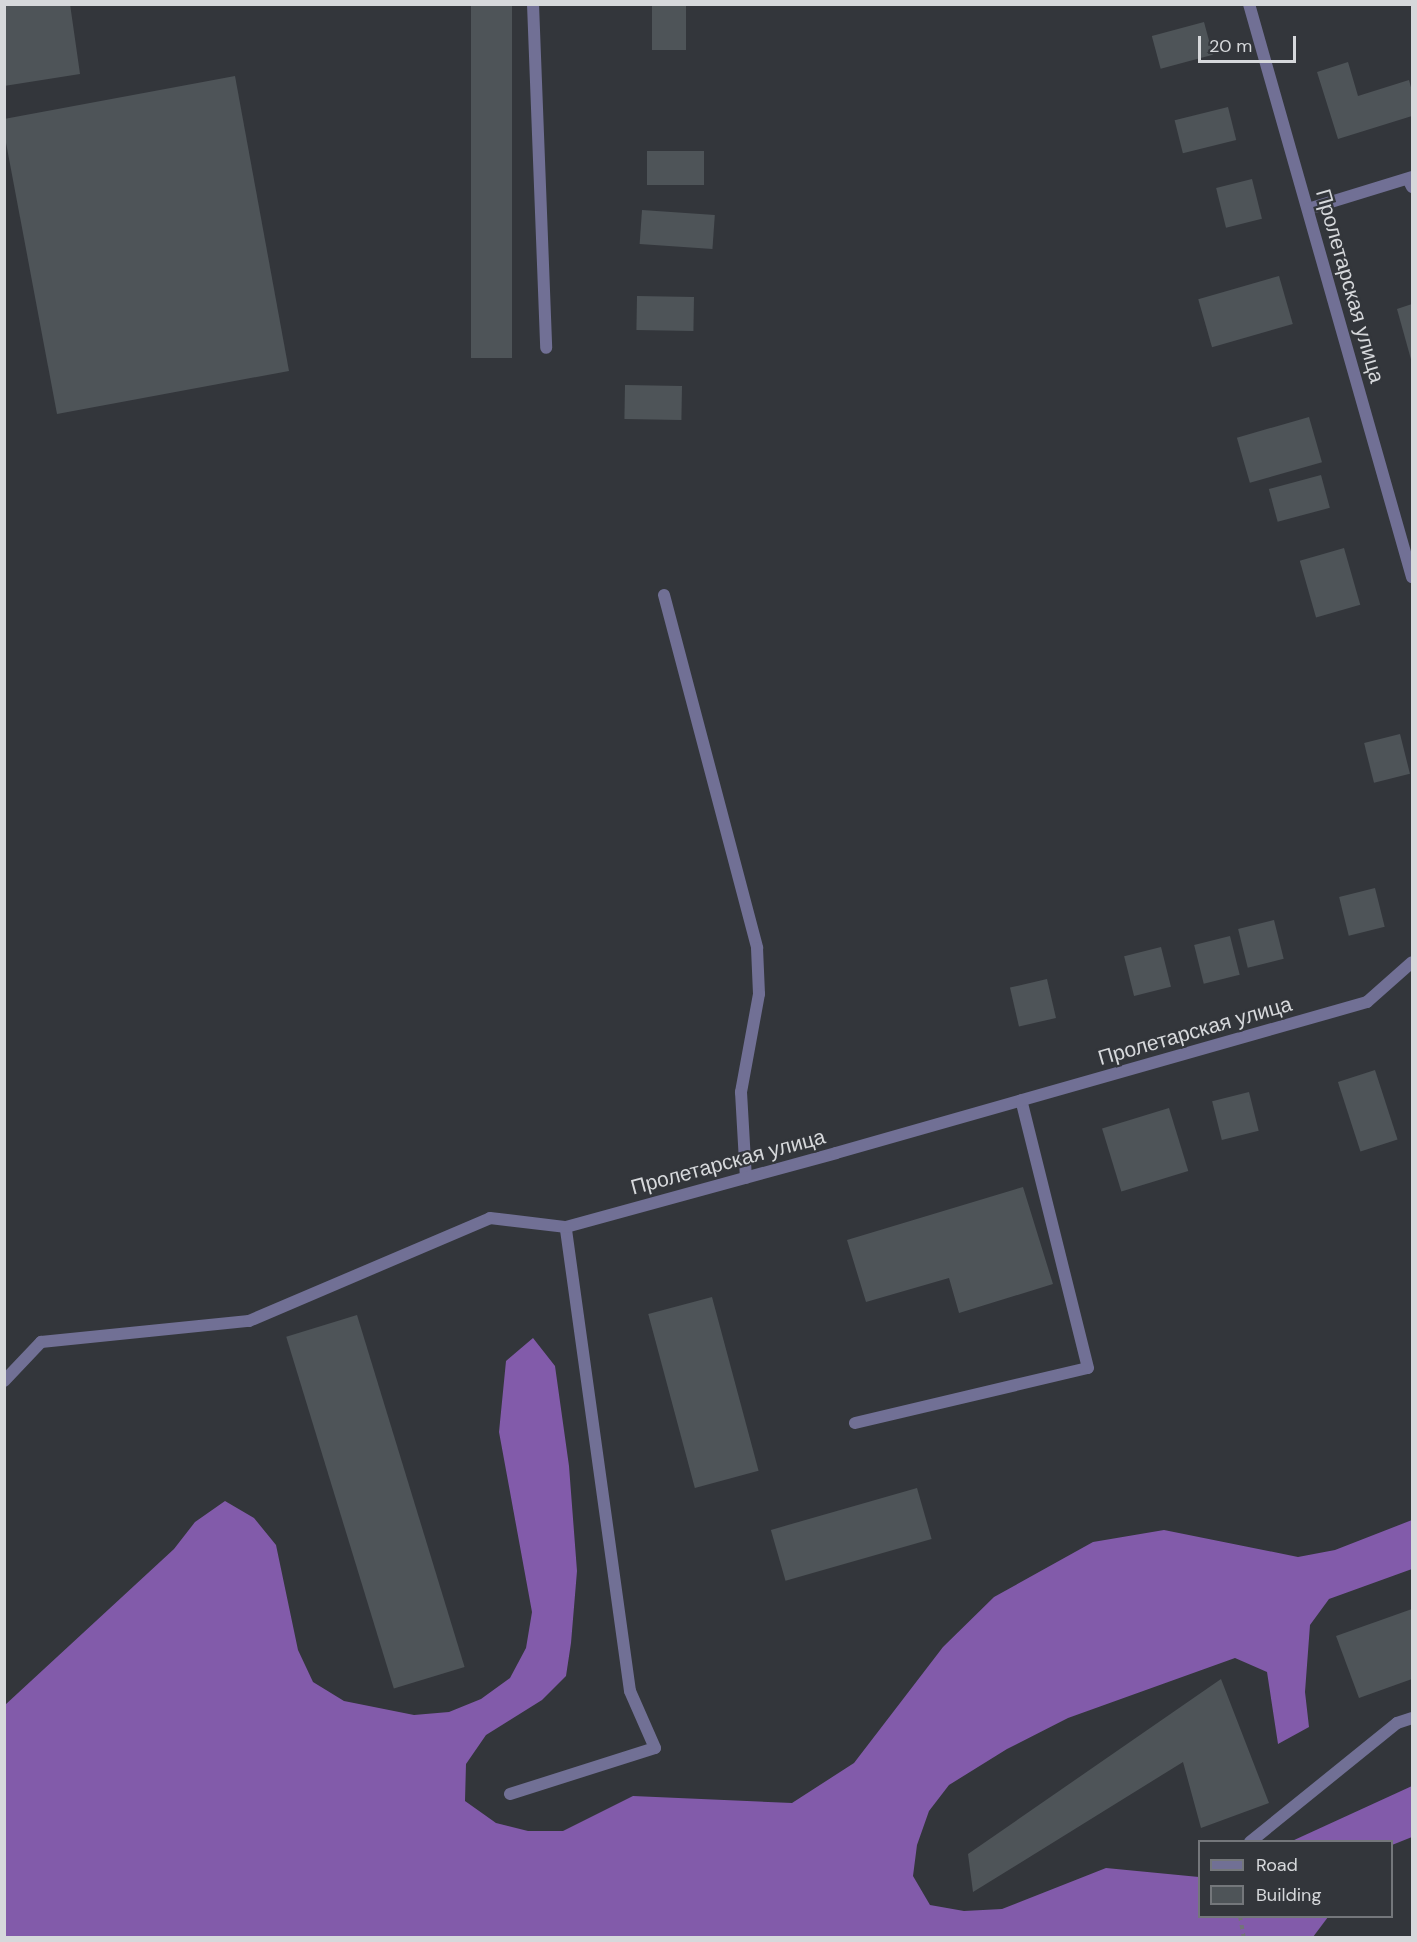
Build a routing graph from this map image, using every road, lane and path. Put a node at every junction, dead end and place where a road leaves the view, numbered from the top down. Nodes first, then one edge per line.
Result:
1 (532, 4) edge
2 (1250, 4) edge
3 (1411, 181) edge
4 (1308, 209) junction
5 (546, 348) dead end
6 (1413, 577) edge
7 (664, 595) dead end
8 (1413, 962) edge
9 (1022, 1100) junction
10 (746, 1178) junction
11 (566, 1227) junction
12 (4, 1381) edge
13 (855, 1423) dead end
14 (1413, 1718) edge
15 (510, 1794) dead end
16 (1252, 1840) edge
17 (1240, 1918) edge
18 (1244, 1938) edge

1 - 5 street
2 - 4 street, Пролетарская улица
3 - 4 street
4 - 6 street, Пролетарская улица
7 - 10 street
8 - 9 street, Пролетарская улица
9 - 10 street, Пролетарская улица
9 - 13 street
10 - 11 street, Пролетарская улица
11 - 12 street, Пролетарская улица
11 - 15 street
14 - 16 street
17 - 18 path

